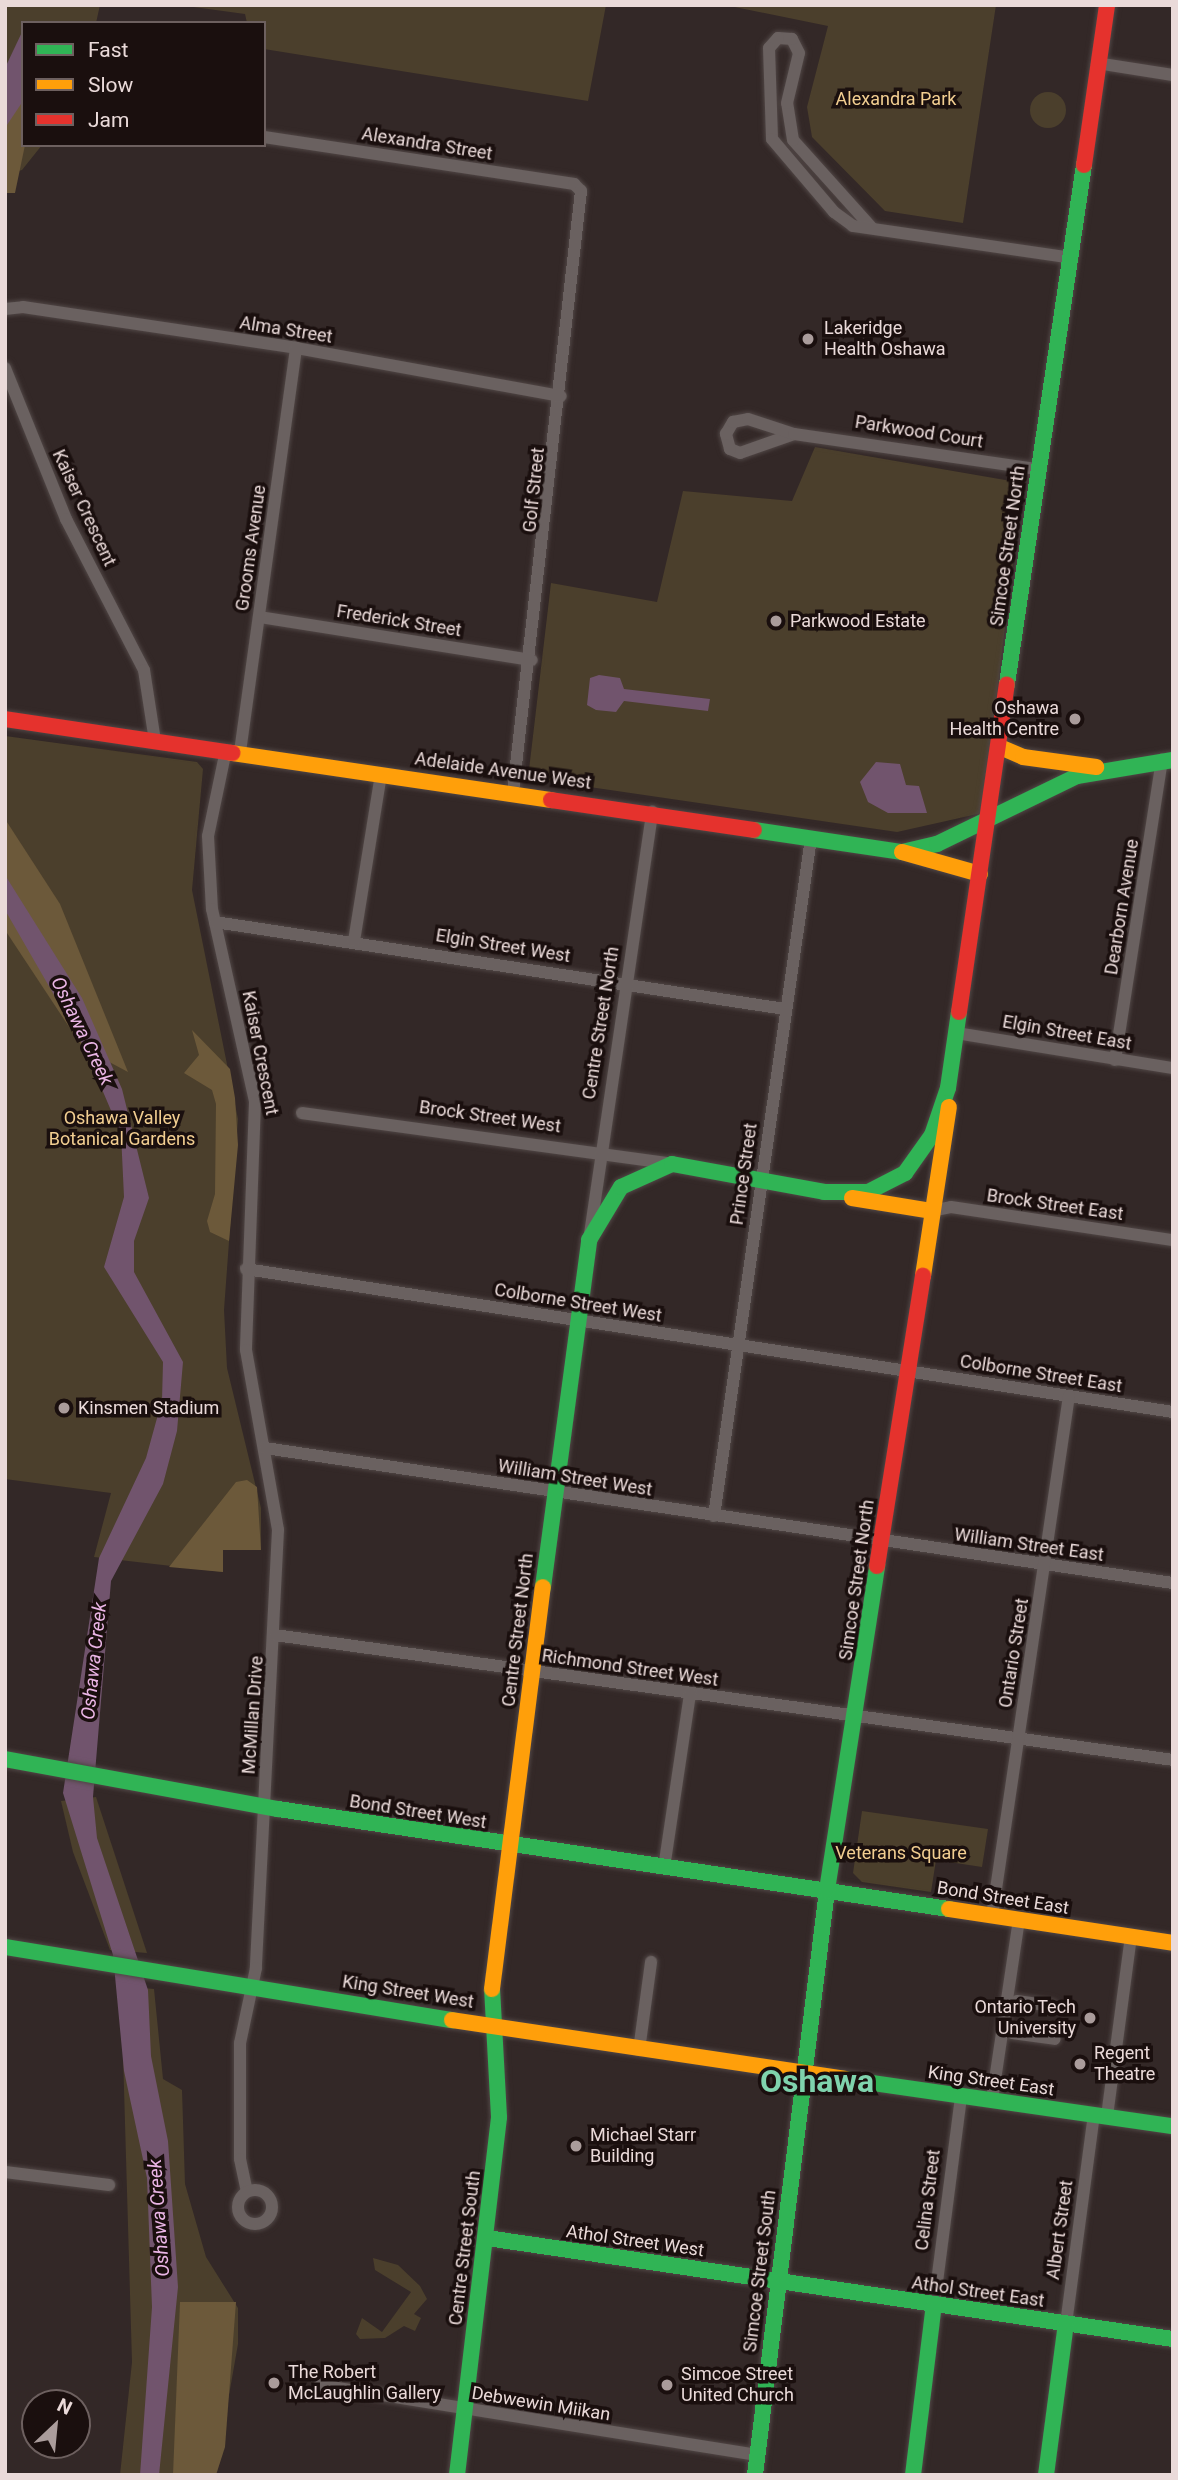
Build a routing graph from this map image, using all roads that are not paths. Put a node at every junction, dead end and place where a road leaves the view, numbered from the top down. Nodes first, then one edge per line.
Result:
1 (1107, 5) edge
2 (1097, 63) junction
3 (1173, 75) edge
4 (266, 137) edge
5 (581, 191) joint
6 (872, 228) junction
7 (1066, 257) junction
8 (5, 309) edge
9 (296, 348) junction
10 (5, 368) edge
11 (561, 396) junction
12 (794, 434) junction
13 (1038, 469) junction
14 (260, 617) junction
15 (532, 660) junction
16 (5, 719) edge
17 (155, 741) junction
18 (1000, 747) junction
19 (233, 751) junction
20 (1168, 760) edge
21 (1103, 768) junction
22 (381, 774) junction
23 (513, 792) junction
24 (652, 812) junction
25 (990, 819) junction
26 (811, 838) junction
27 (902, 852) junction
28 (980, 874) junction
29 (215, 922) junction
30 (354, 941) junction
31 (627, 983) junction
32 (785, 1009) junction
33 (956, 1033) junction
34 (1115, 1060) junction
35 (1173, 1068) edge
36 (947, 1093) junction
37 (302, 1112) dead end
38 (600, 1152) junction
39 (672, 1164) junction
40 (905, 1173) joint
41 (761, 1179) junction
42 (824, 1192) junction
43 (932, 1211) junction
44 (589, 1240) junction
45 (1173, 1240) edge
46 (246, 1269) junction
47 (577, 1321) junction
48 (736, 1344) junction
49 (905, 1371) junction
50 (1069, 1396) junction
51 (1173, 1412) edge
52 (265, 1448) junction
53 (554, 1493) junction
54 (714, 1516) junction
55 (881, 1541) junction
56 (1046, 1565) junction
57 (1173, 1583) edge
58 (275, 1635) junction
59 (533, 1672) junction
60 (690, 1693) junction
61 (857, 1716) junction
62 (1018, 1737) junction
63 (5, 1759) edge
64 (1173, 1760) edge
65 (264, 1807) junction
66 (510, 1845) junction
67 (664, 1868) junction
68 (827, 1890) junction
69 (992, 1916) junction
70 (1019, 1920) junction
71 (1131, 1936) junction
72 (1173, 1942) edge
73 (5, 1947) edge
74 (651, 1962) dead end
75 (252, 1986) junction
76 (1017, 2001) dead end
77 (1052, 2006) dead end
78 (490, 2025) junction
79 (1012, 2033) dead end
80 (1055, 2039) dead end
81 (639, 2050) junction
82 (804, 2073) junction
83 (961, 2096) junction
84 (992, 2100) junction
85 (1100, 2116) junction
86 (1173, 2126) edge
87 (5, 2172) edge
88 (109, 2185) dead end
89 (247, 2191) dead end
90 (486, 2238) junction
91 (779, 2281) junction
92 (934, 2305) junction
93 (1066, 2324) junction
94 (1173, 2339) edge
95 (320, 2385) dead end
96 (466, 2410) junction
97 (757, 2455) junction
98 (457, 2475) edge
99 (755, 2475) edge
100 (913, 2475) edge
101 (1046, 2475) edge

1 - 2 main road, Simcoe Street North
2 - 3 street
2 - 7 main road, Simcoe Street North
4 - 5 street, Alexandra Street
5 - 11 street, Golf Street
6 - 6 street
6 - 7 street
7 - 13 main road, Simcoe Street North
8 - 9 street, Alma Street
9 - 11 street, Alma Street
9 - 14 street, Grooms Avenue
10 - 17 street, Kaiser Crescent
11 - 15 street, Golf Street
12 - 12 street, Parkwood Court
12 - 13 street, Parkwood Court
13 - 18 main road, Simcoe Street North
14 - 15 street, Frederick Street
14 - 19 street, Grooms Avenue
15 - 23 street, Golf Street
16 - 17 main road, Adelaide Avenue West
17 - 19 main road, Adelaide Avenue West
18 - 21 main road
18 - 25 main road, Simcoe Street North
19 - 22 main road, Adelaide Avenue West
19 - 29 street, Kaiser Crescent
20 - 21 main road
20 - 34 street, Dearborn Avenue
21 - 25 main road, Adelaide Avenue West
22 - 23 main road, Adelaide Avenue West
22 - 30 street
23 - 24 main road, Adelaide Avenue West
24 - 26 main road, Adelaide Avenue West
24 - 31 street, Centre Street North
25 - 27 main road, Adelaide Avenue West
25 - 28 main road, Simcoe Street North
26 - 27 main road, Adelaide Avenue West
26 - 32 street, Prince Street
27 - 28 main road
28 - 33 main road, Simcoe Street North
29 - 30 street, Elgin Street West
29 - 46 street, Kaiser Crescent
30 - 31 street, Elgin Street West
31 - 32 street, Elgin Street West
31 - 38 street, Centre Street North
32 - 41 street, Prince Street
33 - 34 street, Elgin Street East
33 - 36 main road, Simcoe Street North
34 - 35 street, Elgin Street East
36 - 40 main road, Simcoe Street North
36 - 43 main road, Simcoe Street North
37 - 38 street, Brock Street West
38 - 39 street, Brock Street West
38 - 44 street, Centre Street North
39 - 41 main road, Brock Street West
39 - 44 main road, Centre Street North
40 - 42 main road, Brock Street West
41 - 42 main road, Brock Street West
41 - 48 street, Prince Street
42 - 43 main road
43 - 45 street, Brock Street East
43 - 49 main road, Simcoe Street North
44 - 47 main road, Centre Street North
46 - 47 street, Colborne Street West
46 - 52 street, Kaiser Crescent
47 - 48 street, Colborne Street West
47 - 53 main road, Centre Street North
48 - 49 street, Colborne Street West
48 - 54 street, Prince Street
49 - 50 street, Colborne Street East
49 - 55 main road, Simcoe Street North
50 - 51 street, Colborne Street East
50 - 56 street, Ontario Street
52 - 53 street, William Street West
52 - 58 street, McMillan Drive
53 - 54 street, William Street West
53 - 59 main road, Centre Street North
54 - 55 street, William Street West
55 - 56 street, William Street East
55 - 61 main road, Simcoe Street North
56 - 57 street, William Street East
56 - 62 street, Ontario Street
58 - 59 street, Richmond Street West
58 - 65 street, McMillan Drive
59 - 60 street, Richmond Street West
59 - 66 main road, Centre Street North
60 - 61 street, Richmond Street West
60 - 67 street
61 - 62 street, Richmond Street West
61 - 68 main road, Simcoe Street North
62 - 64 street, Richmond Street West
62 - 69 street, Ontario Street
63 - 65 main road, Bond Street West
65 - 66 main road, Bond Street West
65 - 75 street, McMillan Drive
66 - 67 main road, Bond Street West
66 - 78 main road, Centre Street North
67 - 68 main road, Bond Street West
68 - 69 main road, Bond Street East
68 - 82 main road, Simcoe Street North
69 - 70 main road, Bond Street East
70 - 71 main road, Bond Street East
70 - 84 street
71 - 72 main road, Bond Street East
71 - 85 street, Albert Street
73 - 75 main road, King Street West
74 - 81 street
75 - 78 main road, King Street West
75 - 89 street, McMillan Drive
76 - 77 street
78 - 81 main road, King Street West
78 - 90 main road, Centre Street South
79 - 80 street
81 - 82 main road, King Street West
82 - 83 main road, King Street East
82 - 91 main road, Simcoe Street South
83 - 84 main road, King Street East
83 - 92 street, Celina Street
84 - 85 main road, King Street East
85 - 86 main road, King Street East
85 - 93 street, Albert Street
87 - 88 street
90 - 91 main road, Athol Street West
90 - 96 main road, Centre Street South
91 - 92 main road, Athol Street East
91 - 97 main road, Simcoe Street South
92 - 93 main road, Athol Street East
92 - 100 main road, Celina Street
93 - 94 main road, Athol Street East
93 - 101 main road, Albert Street
95 - 96 street, Debwewin Miikan
96 - 97 street, Debwewin Miikan
96 - 98 main road, Centre Street South
97 - 99 main road, Simcoe Street South

